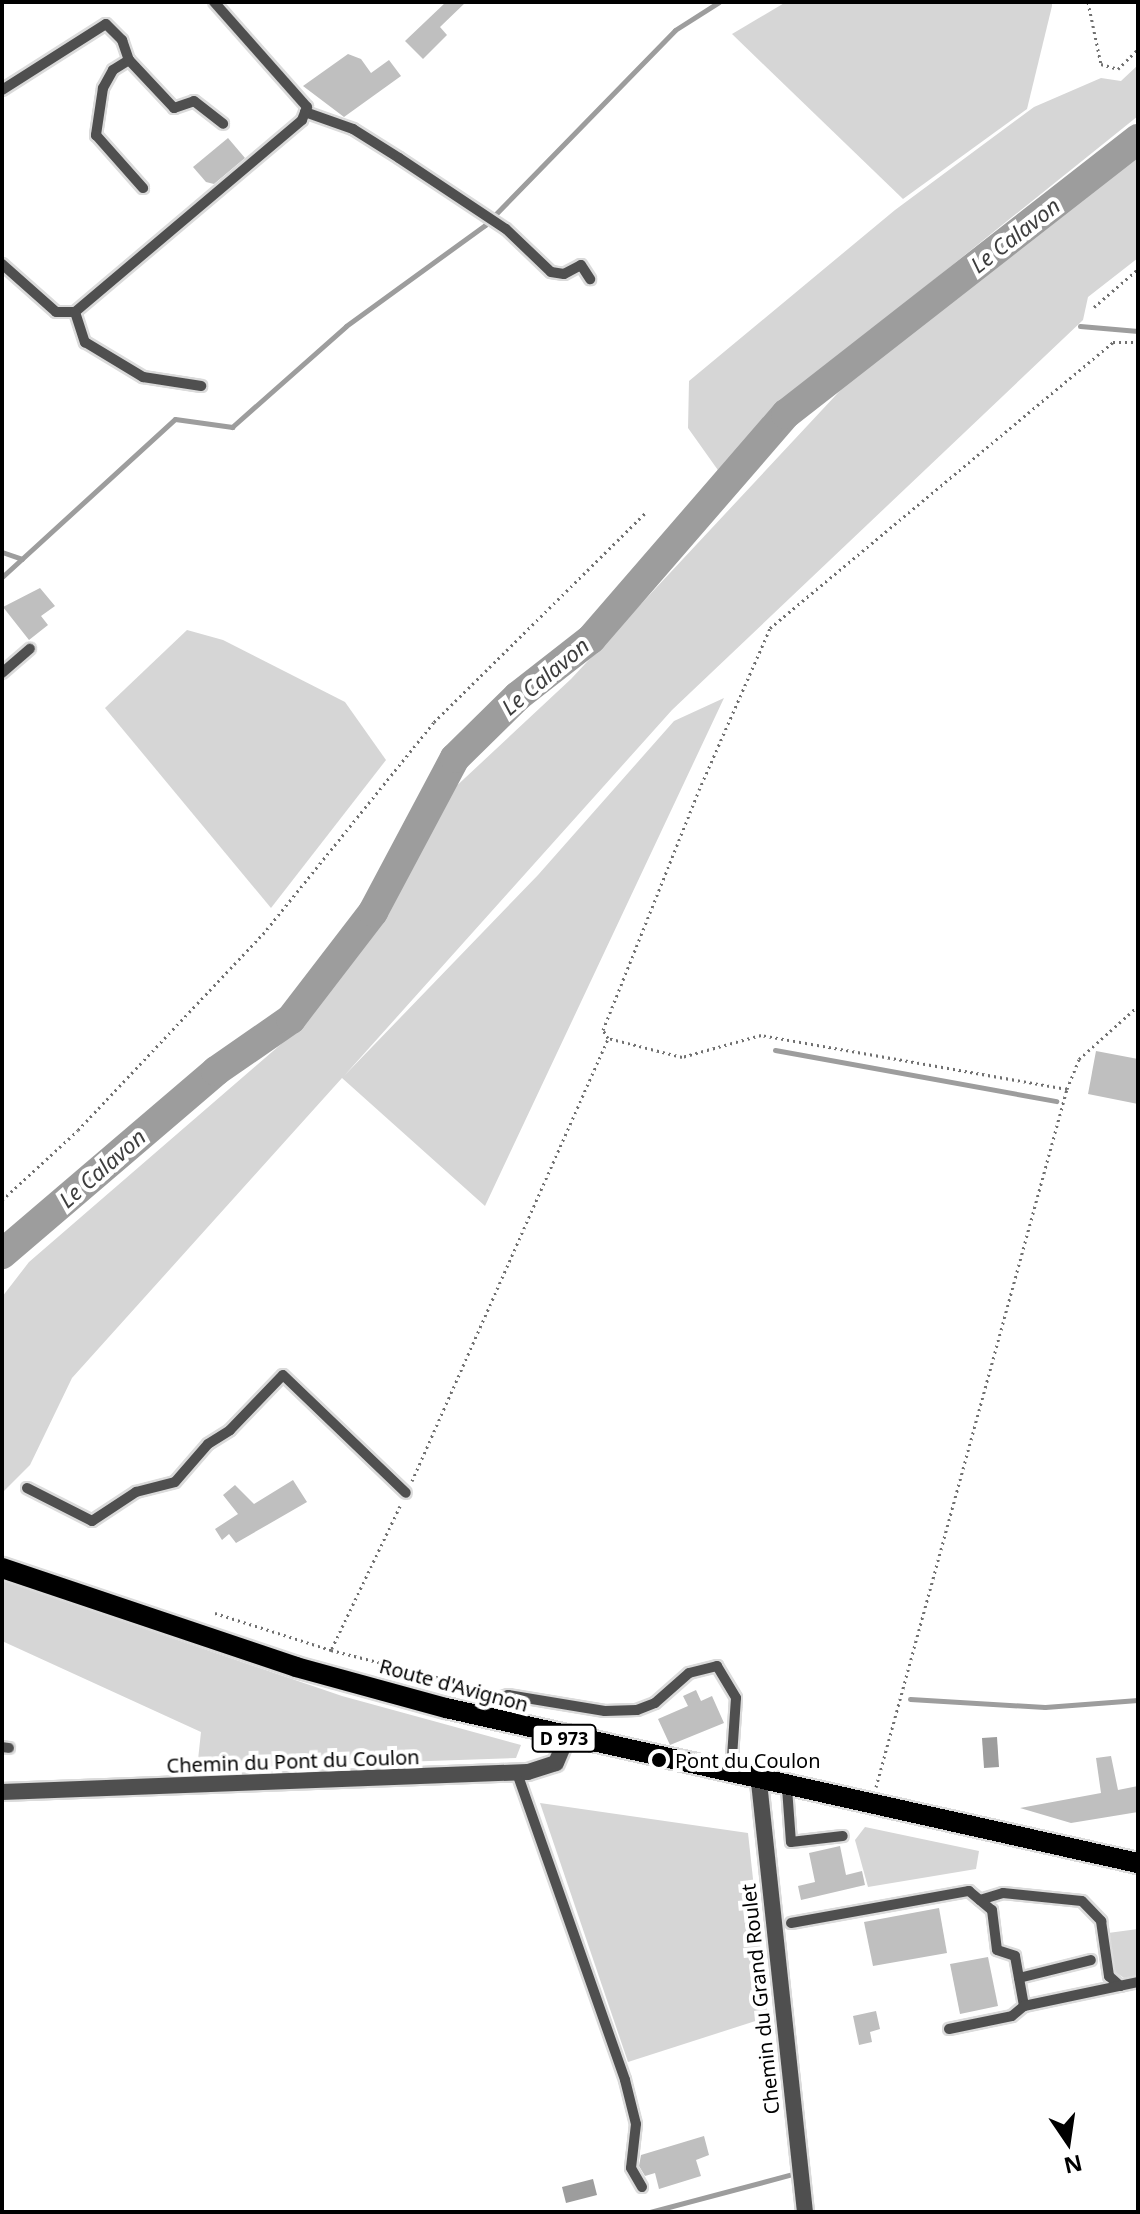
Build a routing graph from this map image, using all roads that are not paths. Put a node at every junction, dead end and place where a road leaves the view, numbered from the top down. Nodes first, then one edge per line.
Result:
1 (214, 2) edge
2 (129, 60) junction
3 (2, 90) edge
4 (305, 112) junction
5 (223, 124) dead end
6 (143, 188) dead end
7 (2, 264) edge
8 (590, 279) dead end
9 (75, 312) junction
10 (201, 386) dead end
11 (30, 649) dead end
12 (2, 673) edge
13 (27, 1488) dead end
14 (406, 1493) road end
15 (2, 1568) edge
16 (472, 1715) junction
17 (566, 1739) junction
18 (517, 1773) junction
19 (731, 1775) junction
20 (759, 1782) junction
21 (787, 1788) junction
22 (2, 1792) edge
23 (843, 1836) dead end
24 (1138, 1863) edge
25 (980, 1900) junction
26 (791, 1923) dead end
27 (1091, 1960) dead end
28 (1019, 1978) junction
29 (1138, 1982) edge
30 (1120, 1986) junction
31 (1024, 2006) junction
32 (949, 2029) dead end
33 (642, 2187) dead end
34 (805, 2212) edge

1 - 4 lane
2 - 3 lane
2 - 5 lane
2 - 6 lane
4 - 8 lane
4 - 9 lane
7 - 9 lane
9 - 10 lane
11 - 12 lane
13 - 14 lane
15 - 16 main road, Route d'Avignon / D 973
16 - 17 main road, Route d'Avignon / D 973
16 - 19 lane
17 - 18 street, Chemin du Pont du Coulon
17 - 19 main road, Route d'Avignon / D 973
18 - 22 street, Chemin du Pont du Coulon
18 - 33 lane
19 - 20 main road, Route d'Avignon / D 973
20 - 21 main road, Route d'Avignon / D 973
20 - 34 street, Chemin du Grand Roulet
21 - 23 lane
21 - 24 main road, Route d'Avignon / D 973
25 - 26 lane
25 - 28 lane
25 - 30 lane
27 - 28 lane
28 - 31 lane
29 - 30 lane
30 - 31 lane
31 - 32 lane

